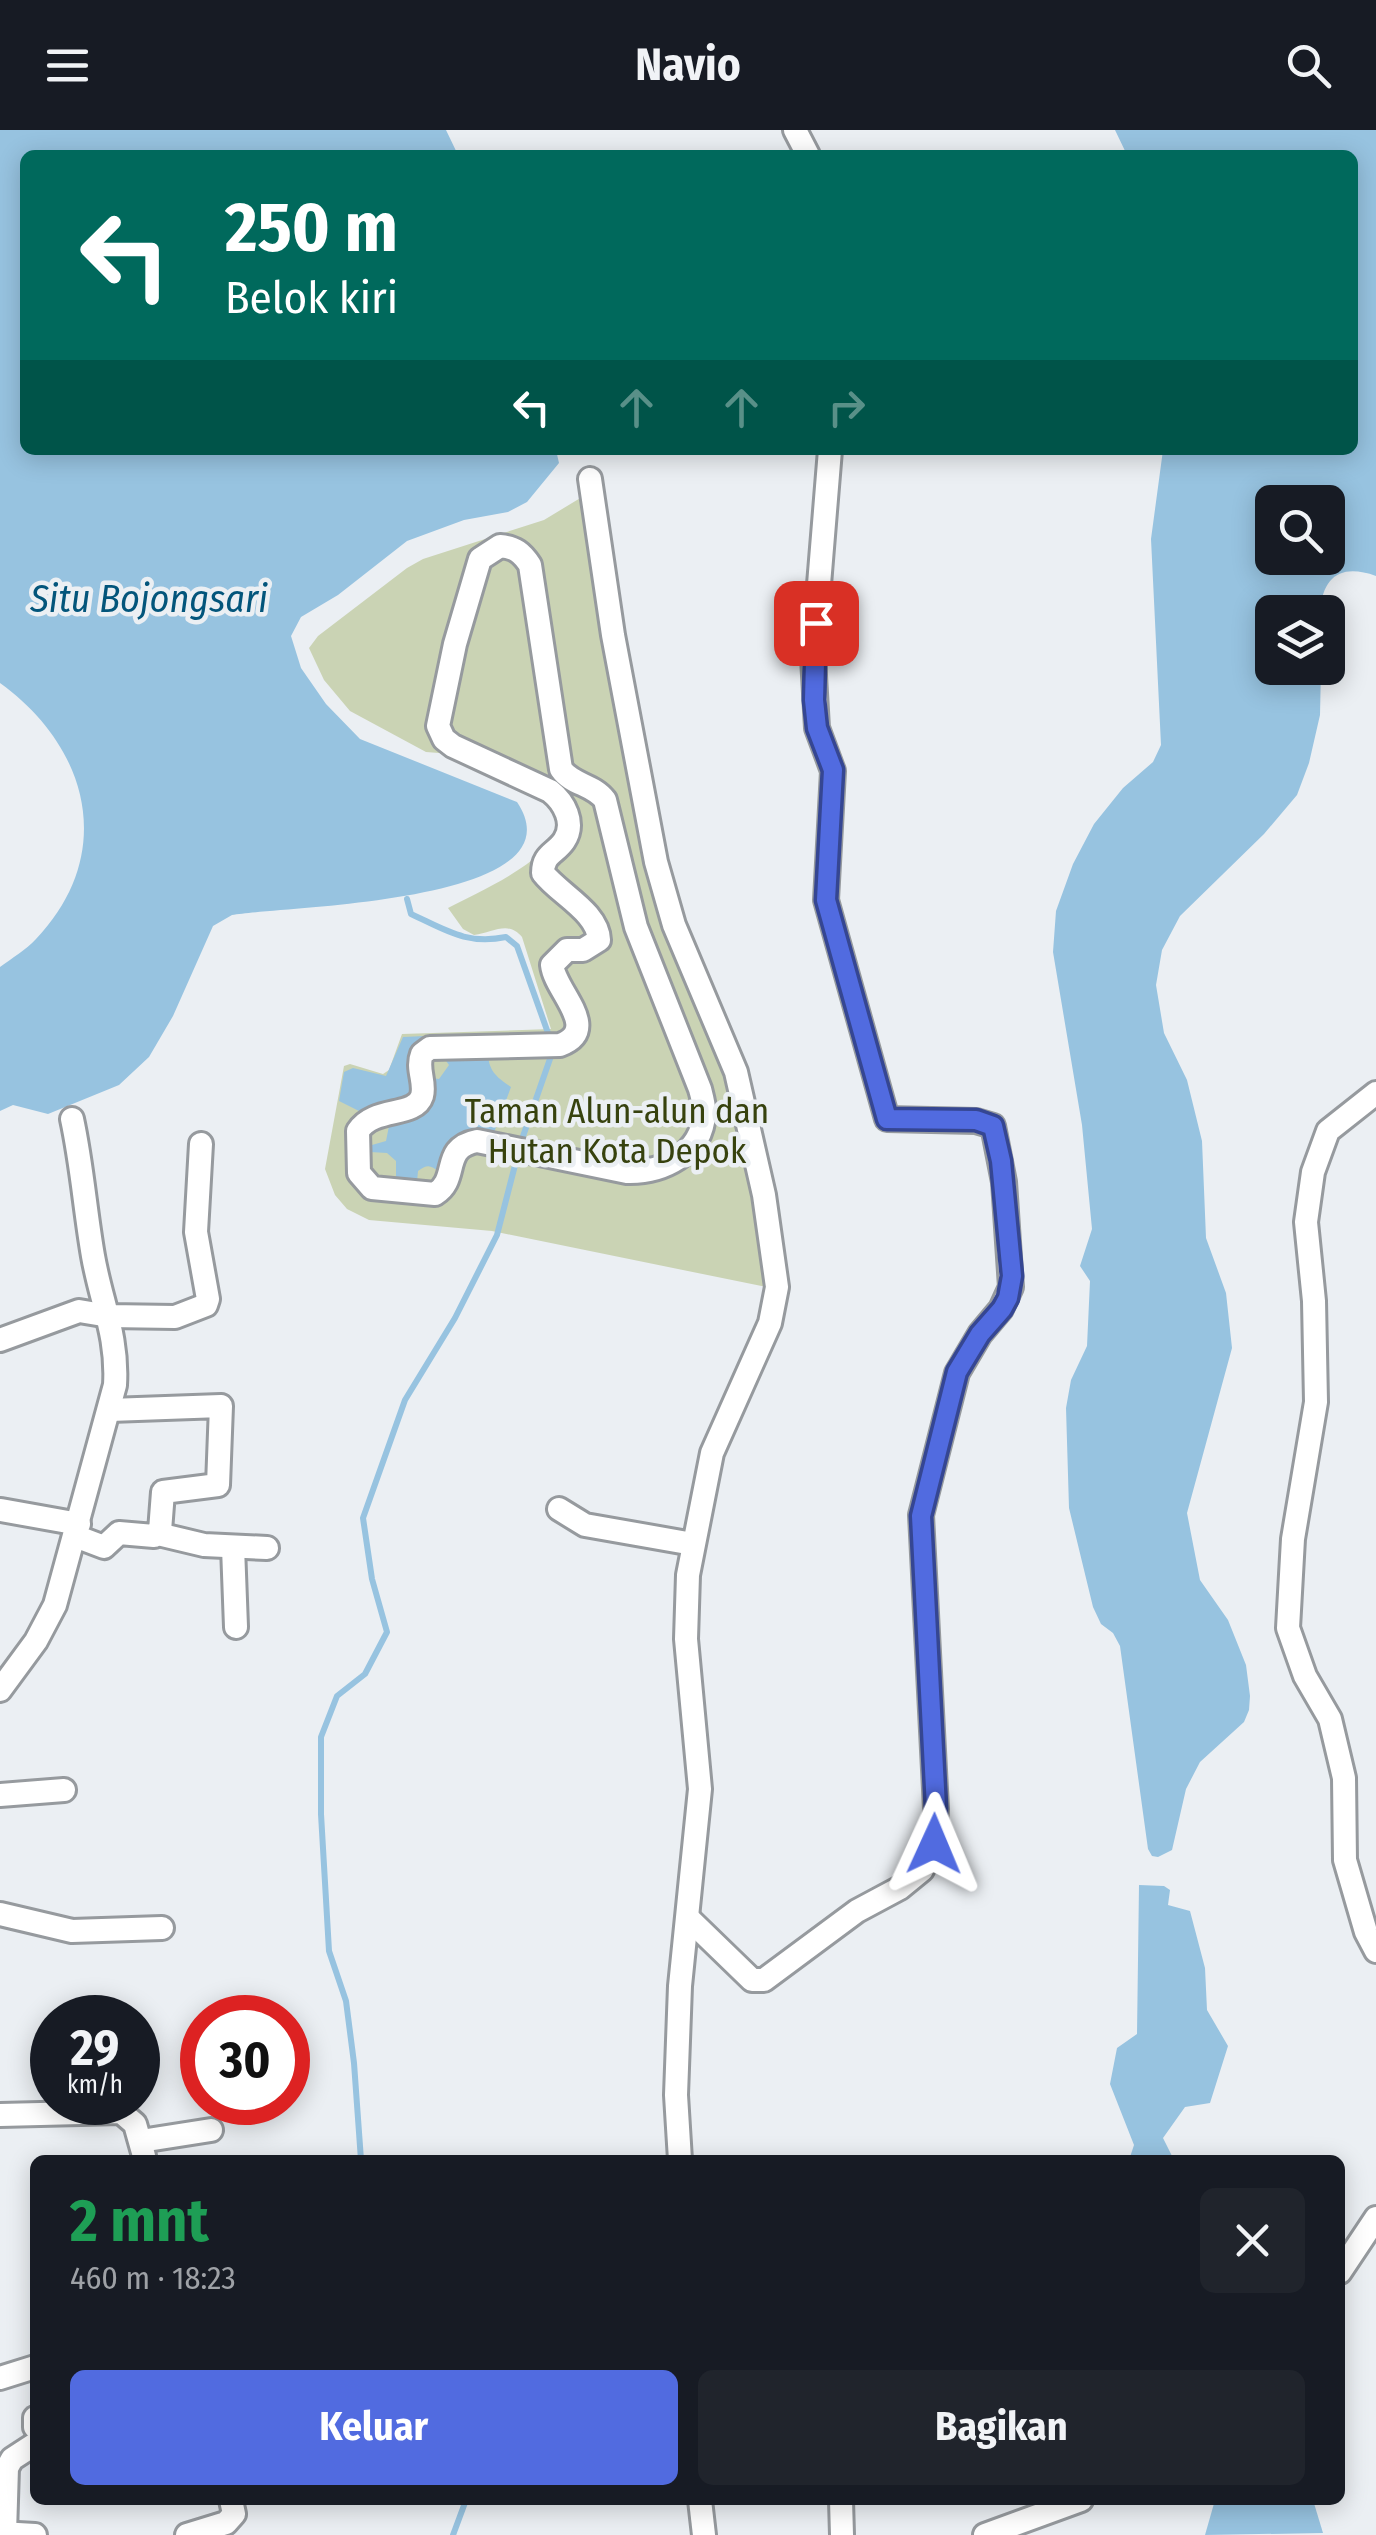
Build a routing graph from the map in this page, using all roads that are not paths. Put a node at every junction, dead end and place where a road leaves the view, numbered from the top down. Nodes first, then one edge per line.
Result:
1 (830, 455) edge
2 (590, 479) dead end
3 (1376, 1093) edge
4 (72, 1119) dead end
5 (202, 1144) dead end
6 (532, 1152) joint
7 (104, 1316) junction
8 (0, 1340) edge
9 (110, 1410) junction
10 (1, 1510) edge
11 (559, 1510) dead end
12 (77, 1530) junction
13 (158, 1534) junction
14 (693, 1544) junction
15 (233, 1547) junction
16 (268, 1548) dead end
17 (236, 1627) dead end
18 (0, 1690) edge
19 (64, 1790) dead end
20 (0, 1794) edge
21 (0, 1914) edge
22 (688, 1918) junction
23 (162, 1928) dead end
24 (1376, 1951) edge
25 (0, 2115) edge
26 (211, 2130) dead end
27 (680, 2155) edge
28 (1376, 2218) edge
29 (1345, 2264) edge
30 (30, 2369) edge
31 (0, 2378) edge
32 (30, 2447) edge
33 (232, 2505) edge
34 (701, 2505) edge
35 (841, 2505) edge
36 (1067, 2505) edge
37 (3, 2533) edge
38 (36, 2535) edge
39 (187, 2535) edge
40 (704, 2535) edge
41 (842, 2535) edge
42 (985, 2535) edge

1 - 22 street
2 - 14 street
3 - 24 street
4 - 7 street
5 - 7 street
6 - 6 street
7 - 8 street
7 - 9 street
9 - 12 street
9 - 13 street
10 - 12 street
11 - 14 street
12 - 13 street
12 - 18 street
13 - 15 street
14 - 22 street
15 - 16 street
15 - 17 street
19 - 20 street
21 - 23 street
22 - 27 street
25 - 26 street
28 - 29 street
30 - 31 street
32 - 37 street
33 - 39 street
34 - 40 street
35 - 41 street
36 - 42 street
37 - 38 street

